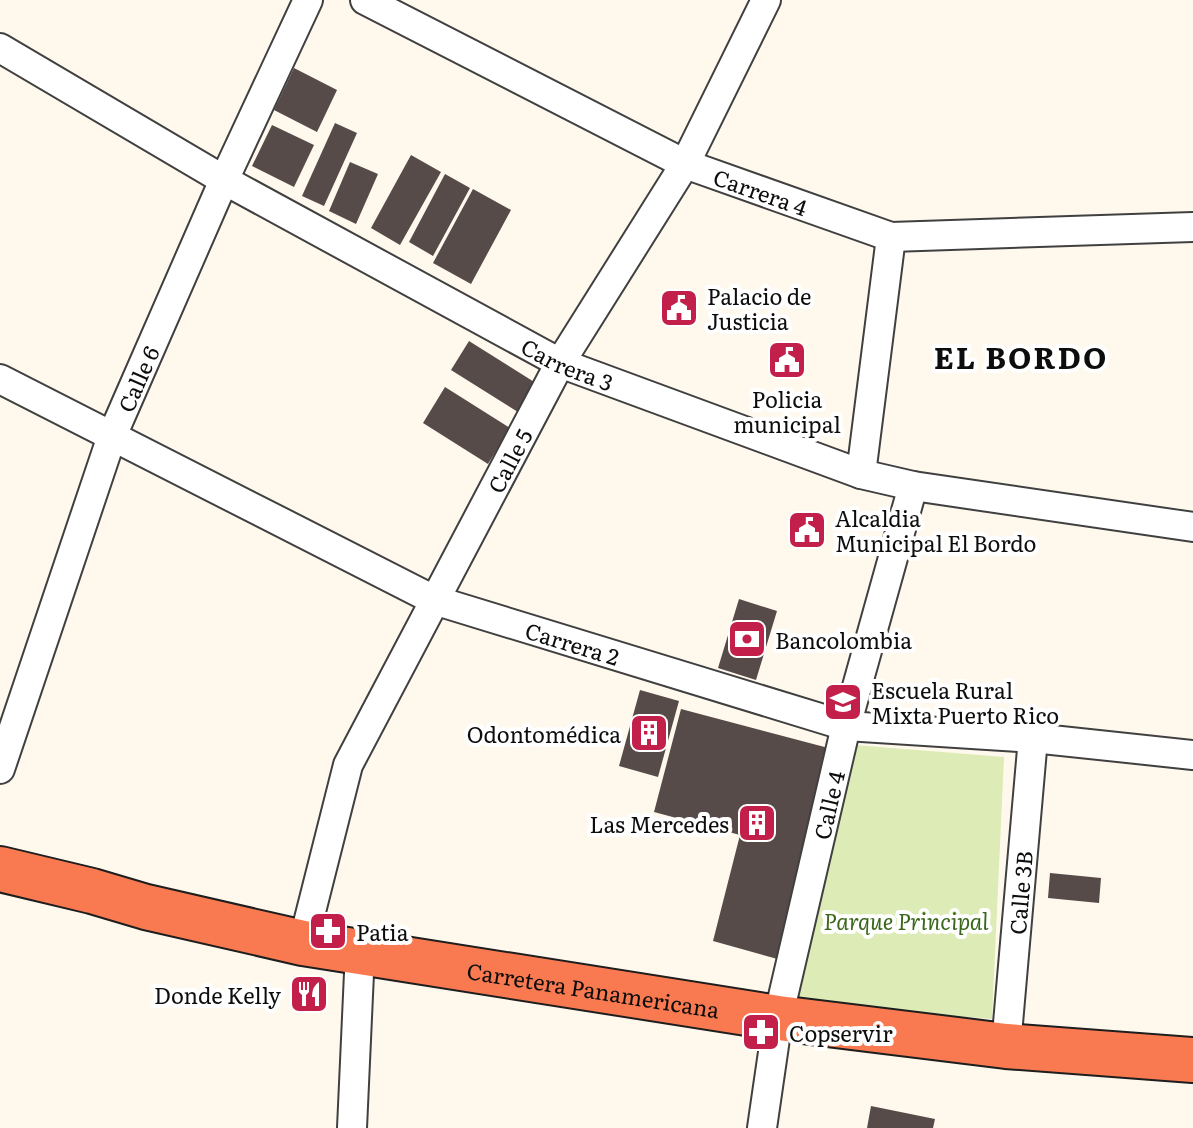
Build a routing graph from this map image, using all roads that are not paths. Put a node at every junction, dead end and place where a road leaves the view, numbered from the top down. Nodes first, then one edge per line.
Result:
1 (308, 0) edge
2 (365, 0) edge
3 (766, 0) edge
4 (0, 48) edge
5 (685, 164) junction
6 (224, 180) junction
7 (1193, 227) edge
8 (891, 237) junction
9 (560, 363) junction
10 (0, 379) edge
11 (112, 436) junction
12 (861, 474) junction
13 (913, 486) junction
14 (1193, 527) edge
15 (434, 600) junction
16 (846, 726) junction
17 (1033, 738) junction
18 (1193, 755) edge
19 (0, 769) edge
20 (0, 869) edge
21 (303, 943) junction
22 (360, 951) junction
23 (778, 1018) junction
24 (1006, 1046) junction
25 (1193, 1060) edge
26 (352, 1128) edge
27 (762, 1128) edge

1 - 6 street, Calle 6
2 - 5 street, Carrera 4
3 - 5 street, Calle 5
4 - 6 street, Carrera 3
5 - 8 street, Carrera 4
5 - 9 street, Calle 5
6 - 9 street, Carrera 3
6 - 11 street, Calle 6
7 - 8 street, Carrera 4
8 - 12 street
9 - 12 street, Carrera 3
9 - 15 street, Calle 5
10 - 11 street, Carrera 2
11 - 15 street, Carrera 2
11 - 19 street, Calle 6
12 - 13 street, Carrera 3
13 - 14 street, Carrera 3
13 - 16 street, Calle 4
15 - 16 street, Carrera 2
15 - 21 street, Calle 5
16 - 17 street, Carrera 2
16 - 23 street, Calle 4
17 - 18 street, Carrera 2
17 - 24 street, Calle 3B
20 - 21 highway, Carretera Panamericana
21 - 22 highway, Carretera Panamericana
22 - 23 highway, Carretera Panamericana
22 - 26 street
23 - 24 highway, Carretera Panamericana
23 - 27 street, Calle 4
24 - 25 highway, Carretera Panamericana

